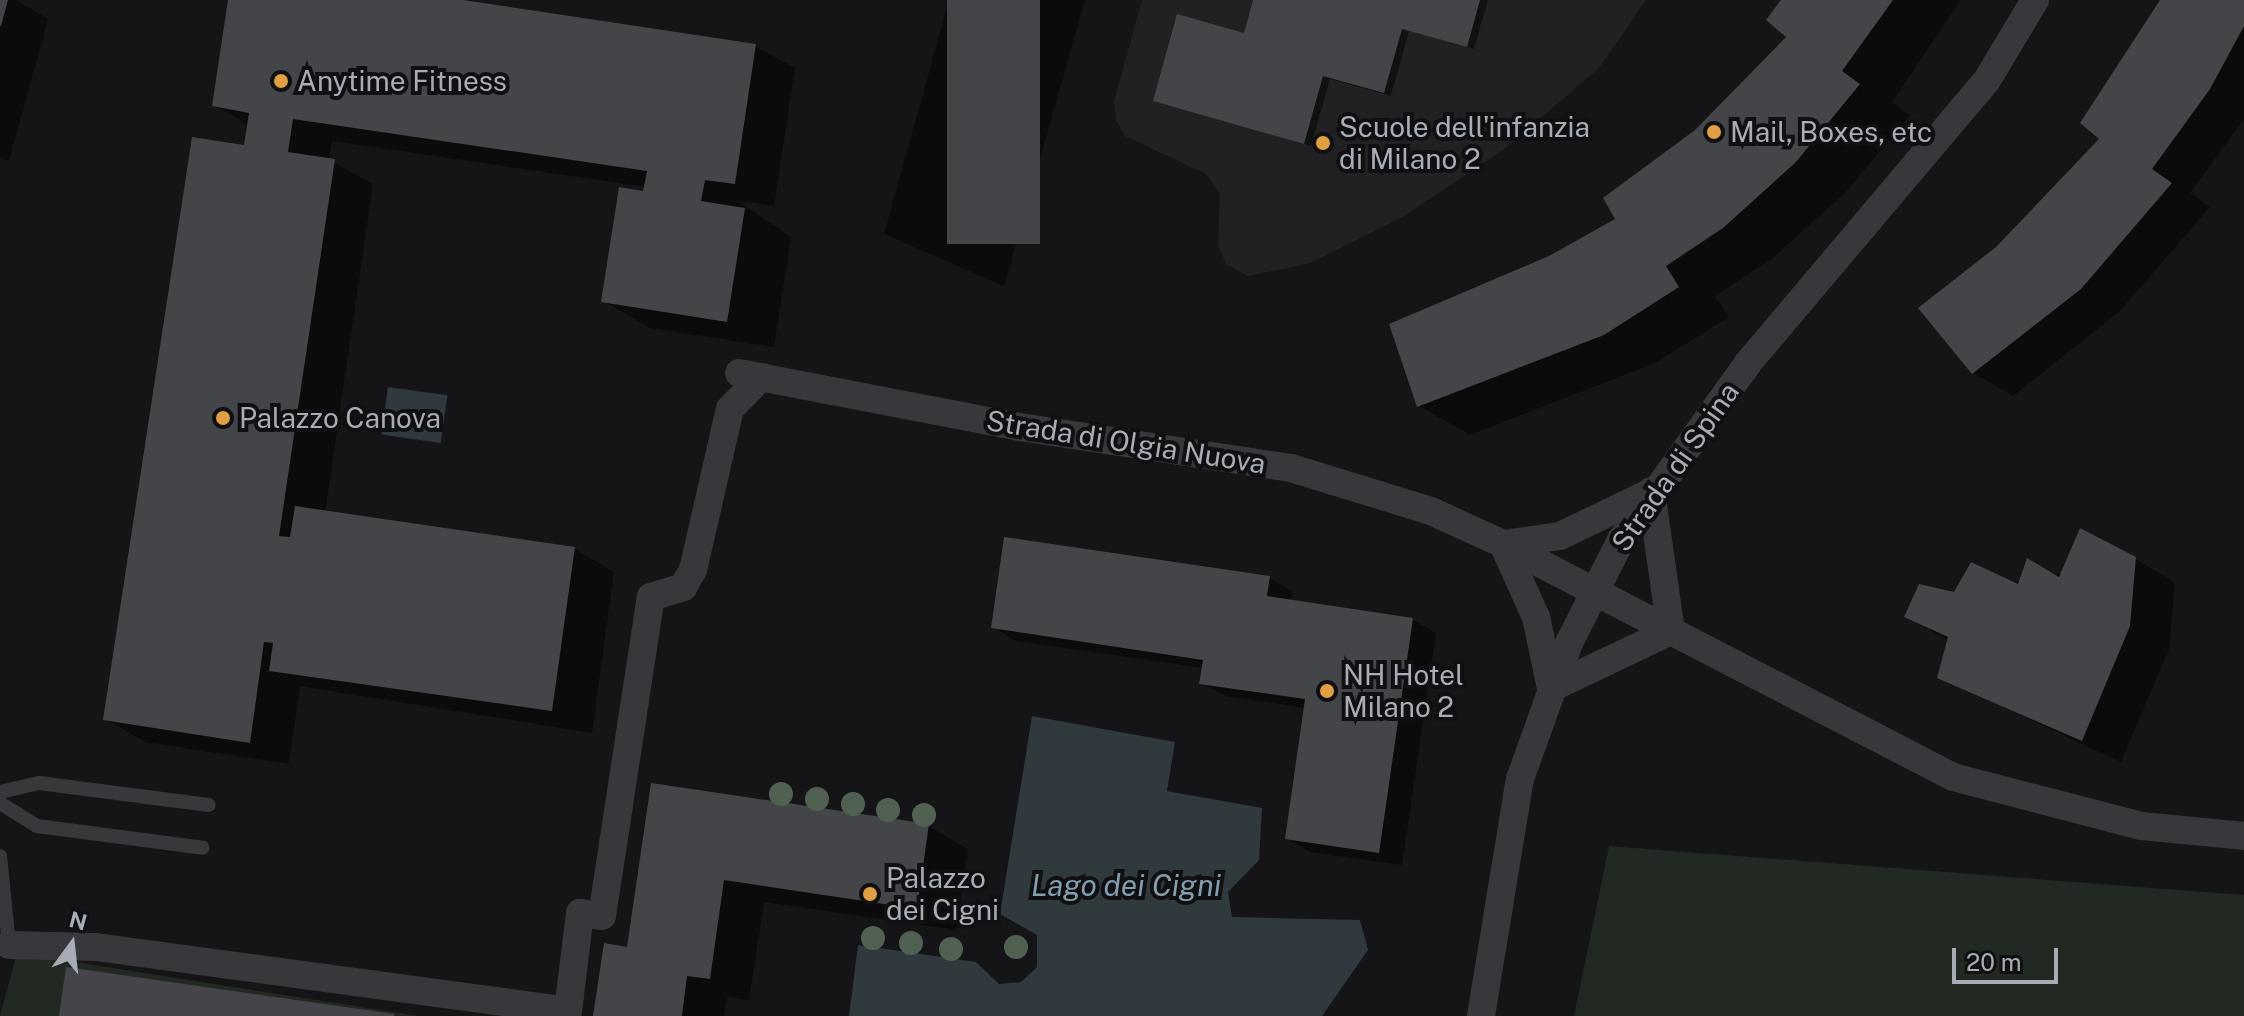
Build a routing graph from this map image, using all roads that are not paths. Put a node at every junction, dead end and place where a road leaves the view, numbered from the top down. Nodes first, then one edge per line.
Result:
1 (2035, 0) edge
2 (1651, 491) junction
3 (1503, 544) junction
4 (1594, 592) junction
5 (1671, 631) junction
6 (1551, 688) junction
7 (0, 792) edge
8 (0, 803) edge
9 (209, 805) dead end
10 (2244, 836) edge
11 (203, 848) dead end
12 (0, 856) edge
13 (9, 945) joint
14 (1481, 1016) edge

1 - 2 street, Strada di Spina
2 - 3 street
2 - 4 street, Strada di Spina
2 - 5 street
3 - 4 street, Strada di Olgia Nuova
3 - 6 street
3 - 13 street, Strada di Olgia Nuova
4 - 5 street, Strada di Olgia Nuova
4 - 6 street, Strada di Spina
5 - 6 street
5 - 10 street, Strada di Olgia Nuova
6 - 14 street, Strada di Spina
7 - 9 lane
8 - 11 lane
12 - 13 lane

